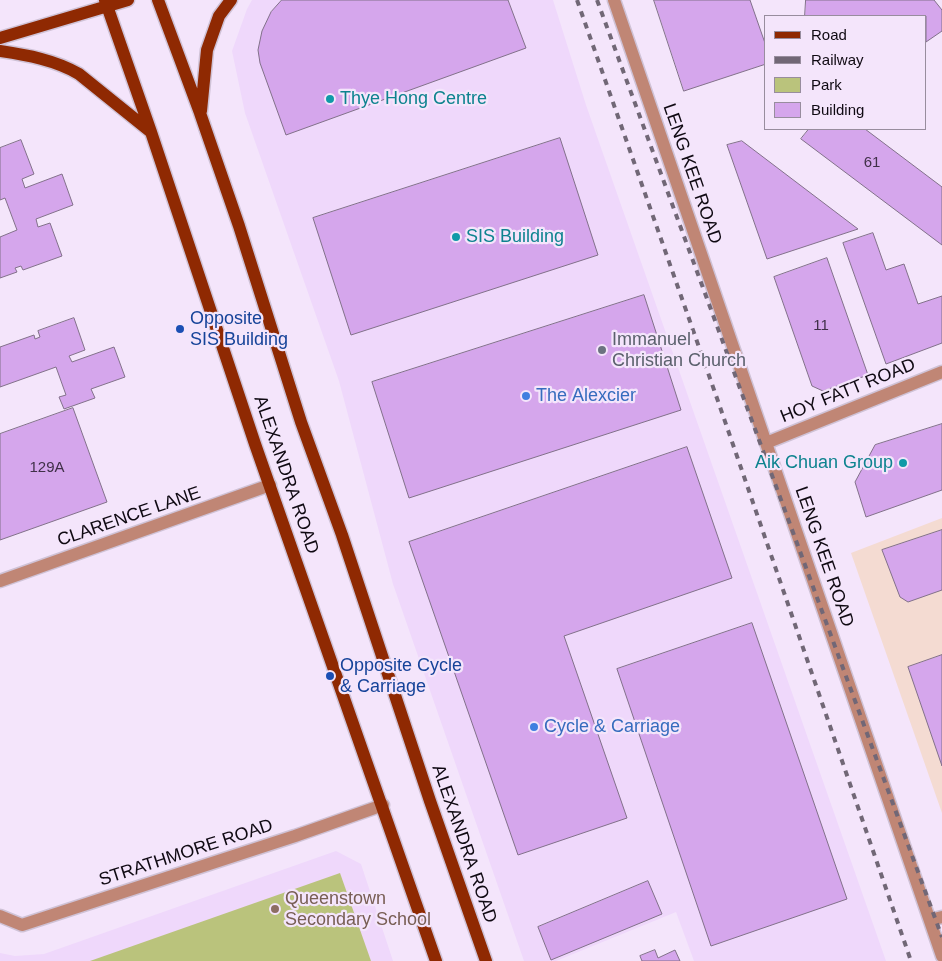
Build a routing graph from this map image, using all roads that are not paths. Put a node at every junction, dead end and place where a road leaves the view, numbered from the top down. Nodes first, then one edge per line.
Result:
1 (128, 0) edge
2 (158, 0) edge
3 (231, 0) edge
4 (614, 0) edge
5 (106, 4) edge
6 (0, 38) edge
7 (0, 51) edge
8 (200, 113) junction
9 (151, 132) junction
10 (942, 372) edge
11 (766, 443) junction
12 (270, 485) junction
13 (0, 581) edge
14 (383, 805) junction
15 (0, 916) edge
16 (936, 918) edge
17 (942, 956) edge
18 (436, 961) edge
19 (486, 961) edge

1 - 5 main road
2 - 8 main road, ALEXANDRA ROAD
3 - 8 main road
4 - 11 street, LENG KEE ROAD
5 - 6 main road
5 - 9 main road, ALEXANDRA ROAD
7 - 9 main road
8 - 19 main road, ALEXANDRA ROAD
9 - 12 main road, ALEXANDRA ROAD
10 - 11 street, HOY FATT ROAD
11 - 16 street, LENG KEE ROAD
12 - 13 street, CLARENCE LANE
12 - 14 main road, ALEXANDRA ROAD
14 - 15 street, STRATHMORE ROAD
14 - 18 main road, ALEXANDRA ROAD
16 - 17 street, LENG KEE ROAD

